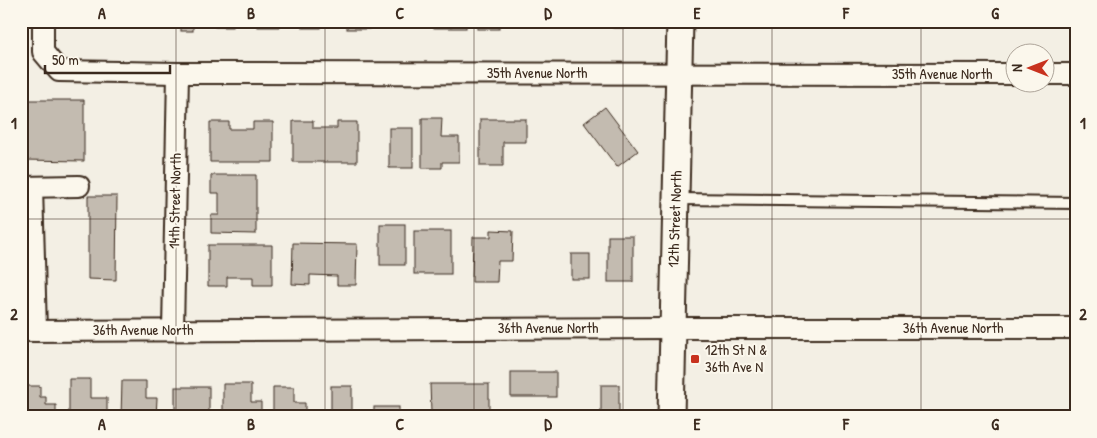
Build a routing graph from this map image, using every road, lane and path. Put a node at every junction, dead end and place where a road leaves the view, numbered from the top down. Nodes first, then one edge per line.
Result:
1 (43, 21) edge
2 (680, 21) edge
3 (178, 73) junction
4 (679, 73) junction
5 (1004, 74) edge
6 (1054, 74) edge
7 (1076, 74) edge
8 (79, 186) dead end
9 (27, 187) edge
10 (676, 199) junction
11 (1076, 204) edge
12 (672, 328) junction
13 (1076, 328) edge
14 (173, 330) junction
15 (28, 331) edge
16 (671, 417) edge

1 - 3 street, 35th Avenue North
2 - 4 street, 12th Street North
3 - 4 street, 35th Avenue North
3 - 14 street, 14th Street North
4 - 5 street, 35th Avenue North
4 - 10 street, 12th Street North
6 - 7 street
8 - 9 street
9 - 15 street
10 - 11 lane
10 - 12 street, 12th Street North
12 - 13 street, 36th Avenue North
12 - 14 street, 36th Avenue North
12 - 16 street, 12th Street North
14 - 15 street, 36th Avenue North

